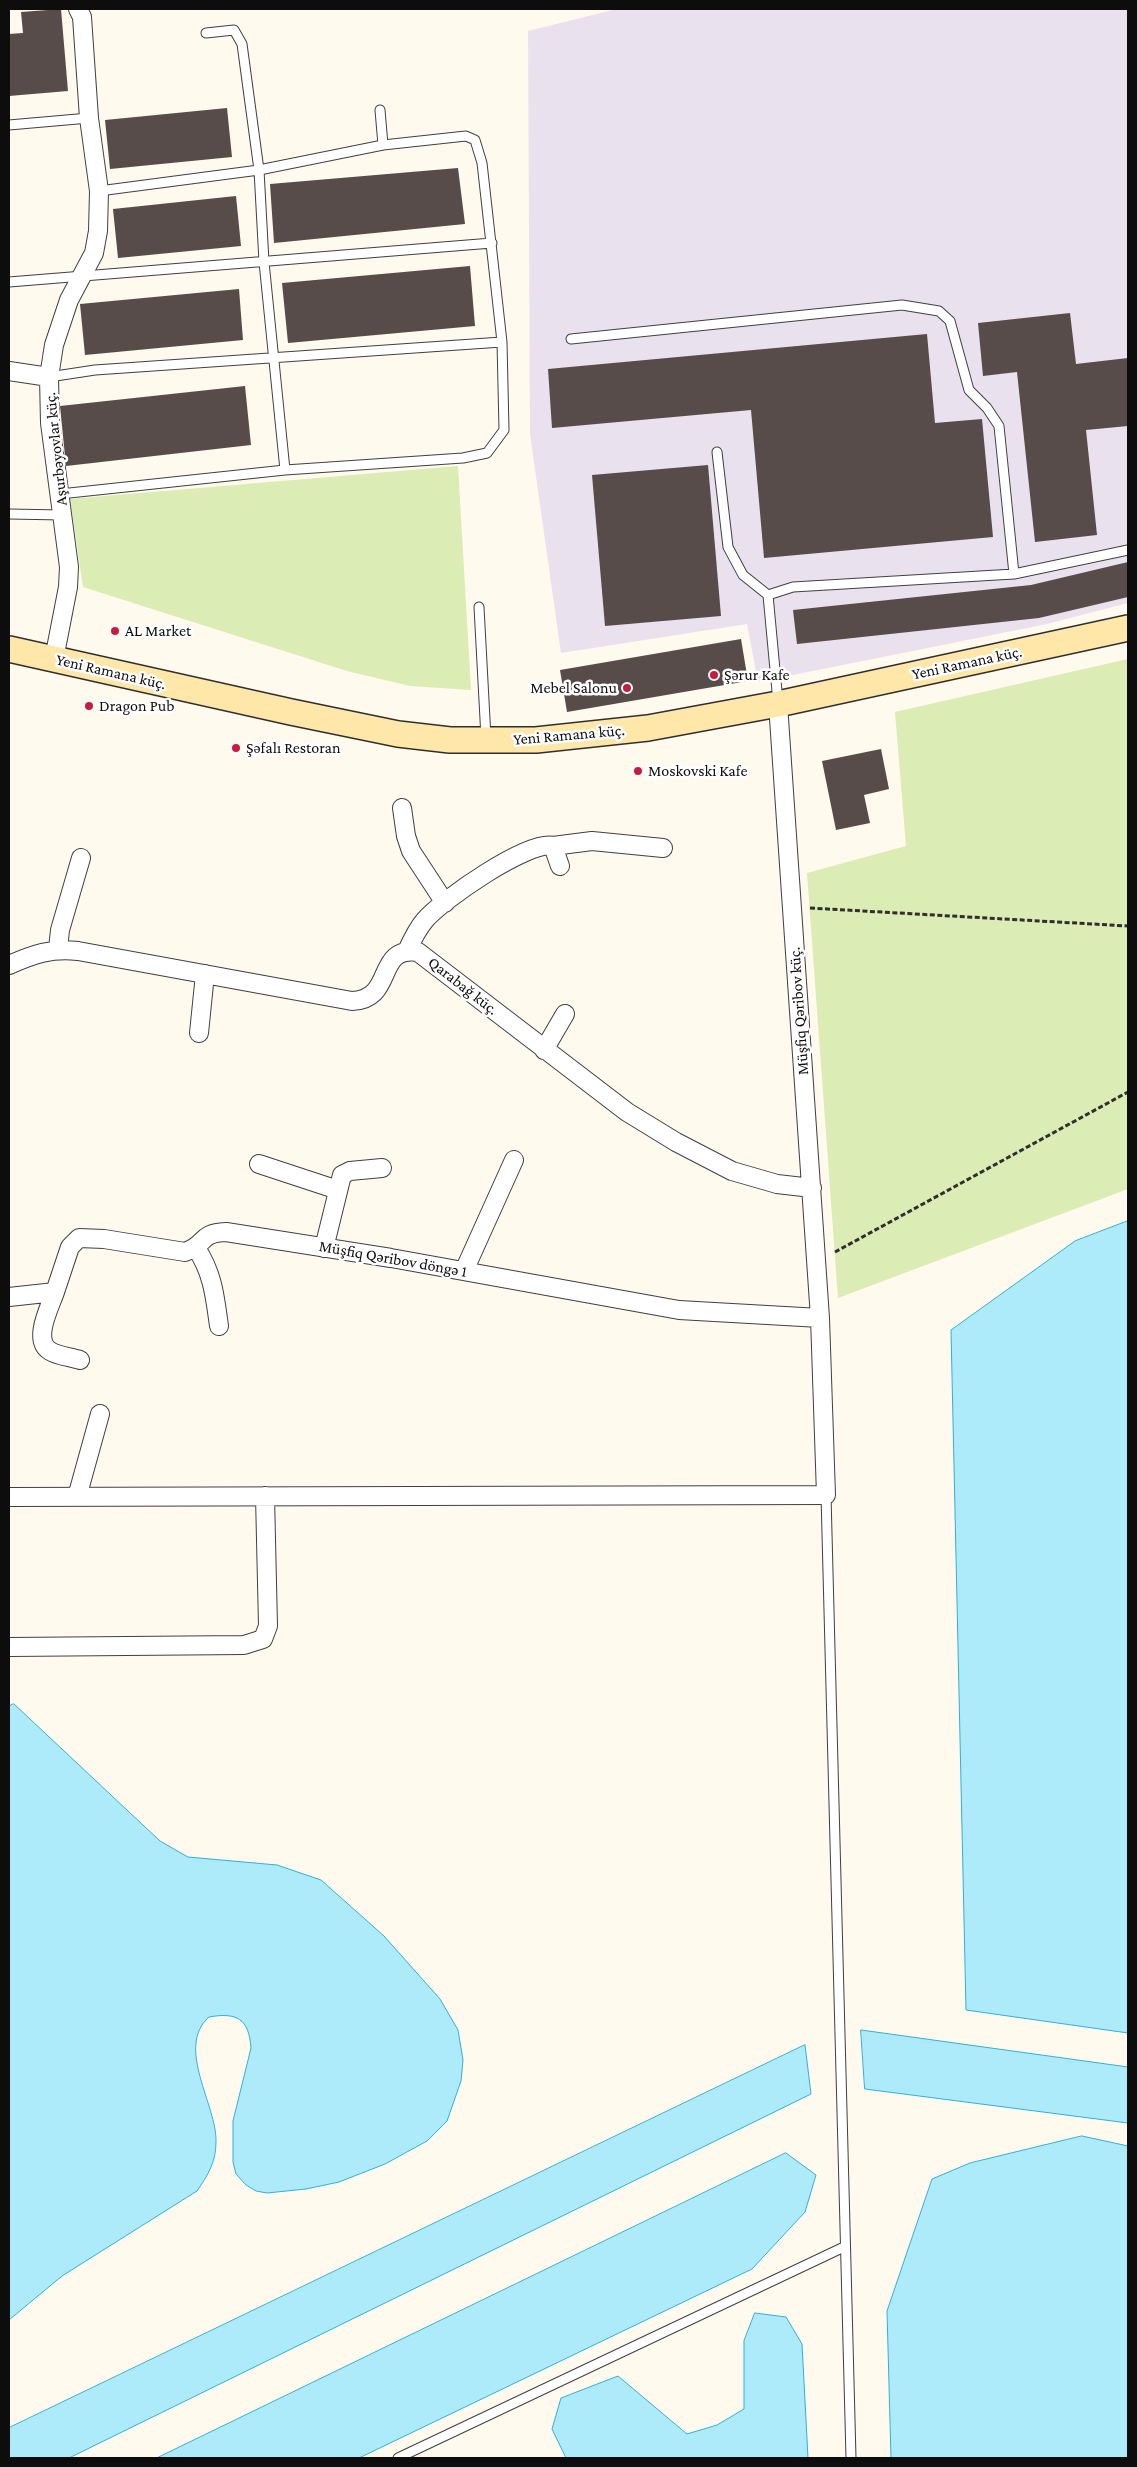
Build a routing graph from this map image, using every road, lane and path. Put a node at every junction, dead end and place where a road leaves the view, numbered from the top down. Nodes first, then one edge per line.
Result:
1 (78, 9) edge
2 (206, 34) dead end
3 (380, 110) dead end
4 (89, 118) junction
5 (9, 125) edge
6 (383, 145) junction
7 (259, 170) junction
8 (99, 191) junction
9 (492, 243) junction
10 (264, 262) junction
11 (83, 276) junction
12 (9, 282) edge
13 (571, 339) dead end
14 (502, 342) junction
15 (274, 357) junction
16 (9, 371) edge
17 (49, 377) junction
18 (717, 452) dead end
19 (285, 470) junction
20 (60, 494) junction
21 (9, 514) edge
22 (62, 515) junction
23 (1128, 550) edge
24 (1014, 574) junction
25 (768, 595) junction
26 (478, 607) dead end
27 (1128, 628) edge
28 (9, 649) edge
29 (54, 659) junction
30 (778, 704) junction
31 (486, 741) junction
32 (402, 808) dead end
33 (553, 846) junction
34 (663, 848) dead end
35 (81, 858) dead end
36 (560, 866) dead end
37 (445, 903) junction
38 (810, 908) dead end
39 (1128, 926) edge
40 (58, 949) junction
41 (408, 951) junction
42 (9, 965) edge
43 (205, 974) junction
44 (565, 1014) dead end
45 (199, 1033) dead end
46 (544, 1050) junction
47 (1128, 1092) edge
48 (514, 1160) dead end
49 (259, 1164) dead end
50 (382, 1168) dead end
51 (812, 1188) junction
52 (338, 1190) junction
53 (196, 1248) junction
54 (324, 1248) junction
55 (835, 1252) dead end
56 (464, 1271) junction
57 (55, 1292) junction
58 (9, 1297) edge
59 (820, 1318) junction
60 (219, 1326) dead end
61 (80, 1360) dead end
62 (100, 1414) dead end
63 (826, 1495) junction
64 (265, 1496) junction
65 (9, 1497) edge
66 (78, 1497) junction
67 (9, 1647) edge
68 (844, 2247) junction
69 (398, 2458) edge
70 (851, 2458) edge

1 - 4 street, Aşurbəyovlar küç.
2 - 7 lane
3 - 6 lane
4 - 5 lane
4 - 8 street, Aşurbəyovlar küç.
6 - 7 lane
6 - 9 lane
7 - 8 lane
7 - 10 lane
8 - 11 street, Aşurbəyovlar küç.
9 - 10 lane
9 - 14 lane
10 - 11 lane
10 - 15 lane
11 - 12 lane
11 - 17 street, Aşurbəyovlar küç.
13 - 24 lane
14 - 15 lane
14 - 19 lane
15 - 17 lane
15 - 19 lane
16 - 17 street
17 - 20 street, Aşurbəyovlar küç.
18 - 25 lane
19 - 20 lane
20 - 22 street, Aşurbəyovlar küç.
21 - 22 lane
22 - 29 street, Aşurbəyovlar küç.
23 - 24 lane
24 - 25 lane
25 - 30 lane
26 - 31 lane
27 - 30 street, Yeni Ramana küç.
28 - 29 street, Yeni Ramana küç.
29 - 31 street, Yeni Ramana küç.
30 - 31 street, Yeni Ramana küç.
30 - 51 street, Müşfiq Qəribov küç.
32 - 37 street
33 - 34 street
33 - 36 street
33 - 37 street
35 - 40 street
37 - 41 street
38 - 39 path
40 - 42 street, Qarabağ küç.
40 - 43 street, Qarabağ küç.
41 - 43 street, Qarabağ küç.
41 - 46 street, Qarabağ küç.
43 - 45 street
44 - 46 street
46 - 51 street, Qarabağ küç.
47 - 55 path
48 - 56 street
49 - 52 street
50 - 52 street
51 - 59 street, Müşfiq Qəribov küç.
52 - 54 street
53 - 54 street, Müşfiq Qəribov döngə 1
53 - 57 street
53 - 60 street
54 - 56 street, Müşfiq Qəribov döngə 1
56 - 59 street, Müşfiq Qəribov döngə 1
57 - 58 street
57 - 61 street
59 - 63 street, Müşfiq Qəribov küç.
62 - 66 street
63 - 64 street
63 - 68 lane
64 - 66 street
64 - 67 street
65 - 66 street
68 - 69 lane
68 - 70 lane

